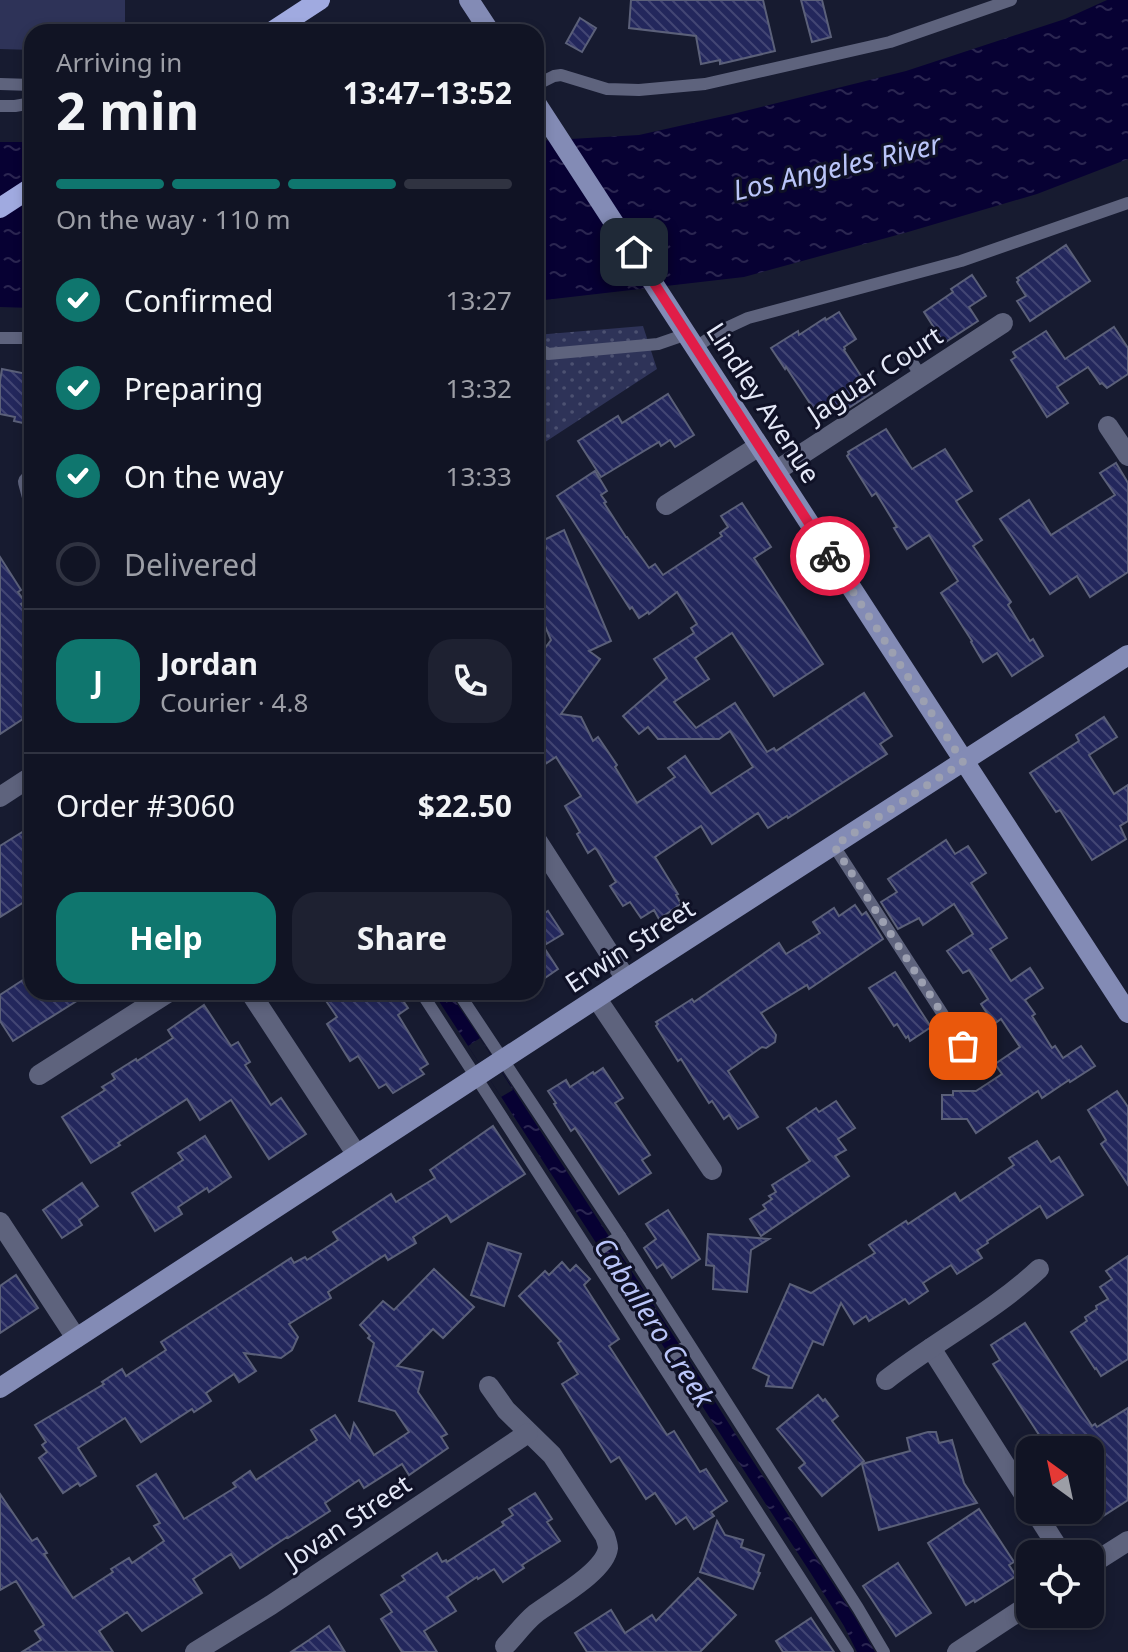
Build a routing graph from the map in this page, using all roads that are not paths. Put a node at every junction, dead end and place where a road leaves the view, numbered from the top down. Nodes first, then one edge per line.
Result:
1 (320, 0) edge
2 (469, 0) edge
3 (1011, 0) edge
4 (283, 24) edge
5 (485, 24) edge
6 (544, 81) edge
7 (0, 84) edge
8 (24, 85) edge
9 (24, 104) edge
10 (0, 106) edge
11 (544, 115) edge
12 (24, 192) edge
13 (1128, 203) edge
14 (0, 208) edge
15 (1003, 323) dead end
16 (689, 336) junction
17 (0, 338) edge
18 (24, 338) edge
19 (544, 352) edge
20 (908, 356) dead end
21 (921, 376) junction
22 (1108, 426) dead end
23 (759, 446) junction
24 (1126, 447) edge
25 (776, 471) junction
26 (666, 505) dead end
27 (1128, 655) edge
28 (963, 762) junction
29 (24, 781) edge
30 (0, 797) edge
31 (834, 846) junction
32 (544, 851) edge
33 (626, 979) junction
34 (597, 999) junction
35 (156, 1000) edge
36 (255, 1000) edge
37 (428, 1000) edge
38 (461, 1000) edge
39 (1128, 1013) edge
40 (977, 1067) dead end
41 (490, 1069) junction
42 (39, 1075) dead end
43 (357, 1155) junction
44 (712, 1170) dead end
45 (0, 1222) edge
46 (617, 1238) junction
47 (594, 1252) junction
48 (1039, 1269) dead end
49 (76, 1338) junction
50 (688, 1345) junction
51 (931, 1348) junction
52 (662, 1362) junction
53 (886, 1380) dead end
54 (489, 1386) dead end
55 (0, 1388) edge
56 (528, 1433) junction
57 (1016, 1482) edge
58 (1128, 1541) edge
59 (1104, 1556) edge
60 (1016, 1613) edge
61 (505, 1646) dead end
62 (195, 1652) edge
63 (848, 1652) edge
64 (884, 1652) edge
65 (957, 1652) edge

1 - 4 main road
2 - 5 street
3 - 6 lane
7 - 8 lane
9 - 10 lane
11 - 16 street, Lindley Avenue
12 - 14 main road
13 - 16 lane
15 - 21 street, Jaguar Court
16 - 19 lane
16 - 23 street, Lindley Avenue
17 - 18 lane
20 - 21 lane
21 - 25 street, Jaguar Court
22 - 24 street
23 - 25 street, Lindley Avenue
23 - 26 street
25 - 28 street, Lindley Avenue
27 - 28 street, Erwin Street
28 - 31 street, Erwin Street
28 - 39 street, Lindley Avenue
29 - 30 street
31 - 33 street, Erwin Street
31 - 40 lane
32 - 33 street
33 - 34 street, Erwin Street
34 - 41 street, Erwin Street
34 - 44 street
35 - 42 street
36 - 43 street
37 - 41 lane
38 - 41 lane
41 - 43 street, Erwin Street
41 - 46 lane
41 - 47 lane
43 - 49 street, Erwin Street
45 - 49 street
46 - 47 lane
46 - 50 lane
47 - 52 lane
48 - 51 street
49 - 55 street, Erwin Street
50 - 52 lane
50 - 64 lane
51 - 53 street
51 - 57 street
52 - 63 lane
54 - 56 street
56 - 61 street
56 - 62 street, Jovan Street
58 - 59 street
60 - 65 street

